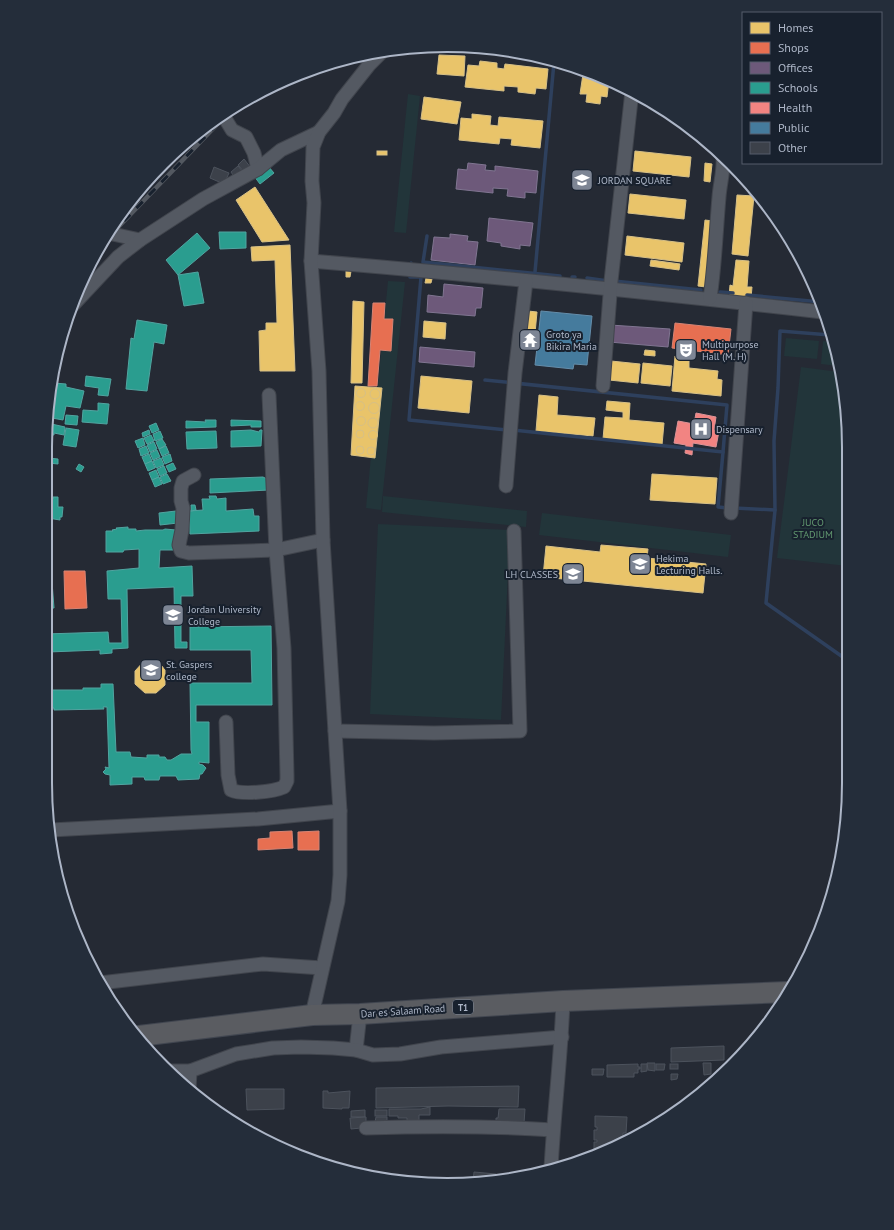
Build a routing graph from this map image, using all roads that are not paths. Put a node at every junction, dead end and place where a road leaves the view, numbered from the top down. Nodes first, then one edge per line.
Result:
1 (376, 59) edge
2 (631, 98) edge
3 (226, 120) edge
4 (319, 132) junction
5 (724, 166) edge
6 (258, 169) junction
7 (115, 234) edge
8 (140, 240) junction
9 (312, 261) junction
10 (526, 281) junction
11 (610, 289) junction
12 (83, 295) edge
13 (710, 298) junction
14 (746, 303) junction
15 (818, 311) edge
16 (603, 386) dead end
17 (269, 395) dead end
18 (194, 475) dead end
19 (506, 486) dead end
20 (731, 513) dead end
21 (514, 531) dead end
22 (323, 540) junction
23 (276, 550) junction
24 (226, 722) dead end
25 (335, 731) junction
26 (340, 811) junction
27 (55, 830) edge
28 (322, 968) junction
29 (106, 982) edge
30 (781, 992) edge
31 (563, 1001) junction
32 (360, 1014) junction
33 (312, 1015) junction
34 (144, 1035) edge
35 (562, 1038) junction
36 (356, 1050) junction
37 (178, 1071) edge
38 (190, 1071) junction
39 (189, 1082) edge
40 (366, 1128) dead end
41 (553, 1130) junction
42 (551, 1164) edge

1 - 4 street
2 - 11 street
3 - 6 street
4 - 6 street
4 - 9 street
5 - 13 street
6 - 8 street
7 - 8 street
8 - 12 street
9 - 10 street
9 - 22 street
10 - 11 street
10 - 19 street
11 - 13 street
11 - 16 street
13 - 14 street
14 - 15 street
14 - 20 street
17 - 23 street
18 - 23 street
21 - 25 street
22 - 23 street
22 - 25 street
23 - 24 street
25 - 26 street
26 - 27 street
26 - 28 street
28 - 29 street
28 - 33 street
30 - 31 highway, Dar es Salaam Road / T1
31 - 32 highway, Dar es Salaam Road / T1
31 - 35 street
32 - 33 highway, Dar es Salaam Road / T1
32 - 36 street
33 - 34 highway, Dar es Salaam Road / T1
35 - 36 street
35 - 41 street
36 - 38 street
37 - 38 street
38 - 39 street
40 - 41 street
41 - 42 street

